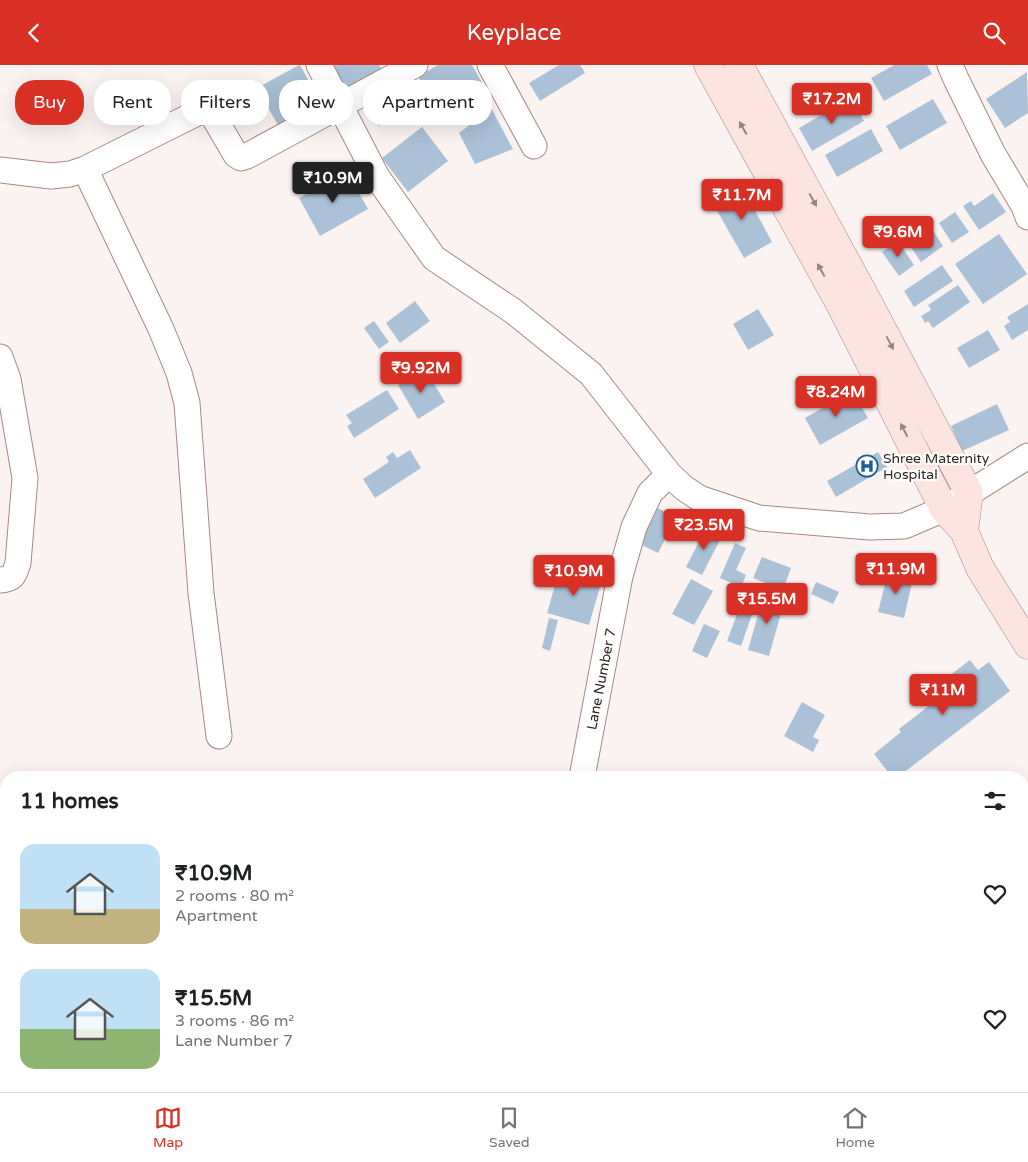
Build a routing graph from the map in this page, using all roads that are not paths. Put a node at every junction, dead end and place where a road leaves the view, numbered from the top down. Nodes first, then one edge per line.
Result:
1 (319, 65) edge
2 (414, 65) edge
3 (490, 65) edge
4 (708, 65) edge
5 (739, 65) edge
6 (950, 65) edge
7 (327, 80) edge
8 (353, 99) edge
9 (305, 125) edge
10 (350, 125) edge
11 (534, 146) dead end
12 (86, 169) junction
13 (0, 170) edge
14 (1028, 217) edge
15 (851, 297) junction
16 (0, 357) edge
17 (1028, 456) edge
18 (669, 474) junction
19 (969, 493) junction
20 (944, 509) junction
21 (964, 531) junction
22 (0, 580) edge
23 (1028, 645) edge
24 (219, 737) dead end
25 (583, 771) edge

1 - 7 street
2 - 8 street
3 - 11 street
15 -> 4 street
5 -> 15 street
6 - 14 street
9 - 12 street
10 - 18 street
12 - 13 street
12 - 24 street
15 -> 19 street
20 -> 15 street
16 - 22 street
17 - 19 street
18 - 20 street
18 - 25 street, Lane Number 7
19 - 20 street
19 - 21 street
20 - 21 street
21 - 23 street

